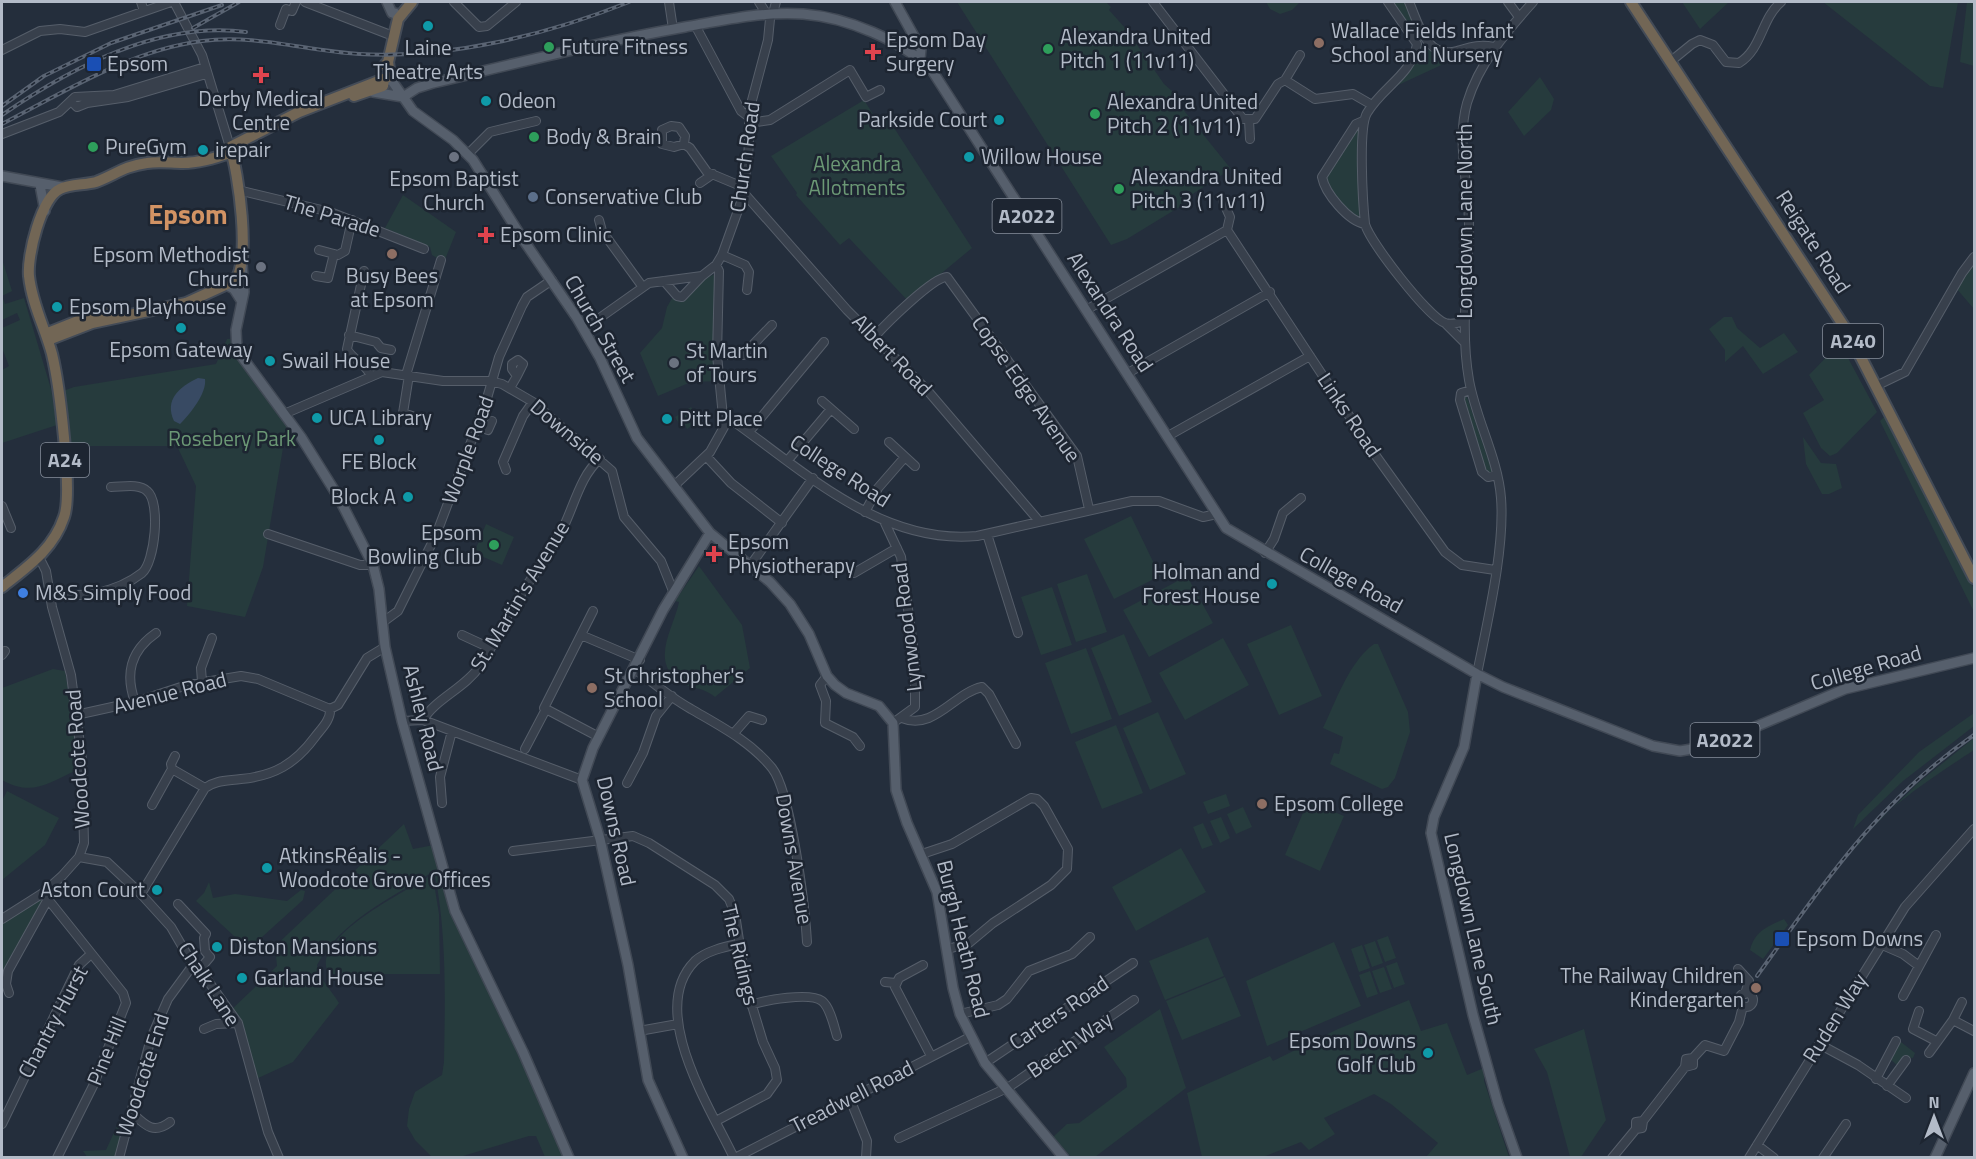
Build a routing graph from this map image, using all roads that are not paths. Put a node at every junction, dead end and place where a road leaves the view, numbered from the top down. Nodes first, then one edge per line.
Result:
1 (141, 2) edge
2 (172, 2) edge
3 (296, 2) edge
4 (305, 2) edge
5 (387, 2) edge
6 (393, 2) edge
7 (412, 2) edge
8 (454, 2) edge
9 (516, 2) edge
10 (669, 2) edge
11 (759, 2) edge
12 (776, 2) edge
13 (895, 2) edge
14 (1153, 2) edge
15 (1388, 2) edge
16 (1410, 2) edge
17 (1508, 2) edge
18 (1533, 2) edge
19 (1631, 2) edge
20 (1781, 2) edge
21 (144, 11) junction
22 (770, 13) junction
23 (397, 16) junction
24 (1519, 17) junction
25 (280, 25) dead end
26 (695, 25) junction
27 (674, 29) junction
28 (393, 36) junction
29 (1417, 44) junction
30 (1428, 44) junction
31 (1494, 47) junction
32 (2, 50) edge
33 (1300, 55) dead end
34 (920, 59) junction
35 (1671, 62) junction
36 (206, 70) junction
37 (384, 79) junction
38 (1285, 80) junction
39 (880, 90) dead end
40 (373, 92) junction
41 (403, 97) junction
42 (1372, 105) junction
43 (749, 120) junction
44 (1249, 120) junction
45 (536, 121) dead end
46 (1363, 121) junction
47 (2, 134) edge
48 (1250, 139) dead end
49 (684, 144) dead end
50 (232, 152) junction
51 (468, 154) junction
52 (713, 174) junction
53 (2, 176) edge
54 (700, 183) dead end
55 (41, 185) junction
56 (62, 188) junction
57 (238, 190) junction
58 (743, 190) junction
59 (51, 197) junction
60 (1223, 201) dead end
61 (45, 211) junction
62 (352, 220) junction
63 (599, 220) dead end
64 (1365, 224) junction
65 (1227, 230) junction
66 (424, 249) dead end
67 (319, 250) dead end
68 (334, 254) junction
69 (722, 255) junction
70 (1974, 257) edge
71 (441, 260) dead end
72 (716, 265) junction
73 (241, 269) junction
74 (364, 271) dead end
75 (316, 276) dead end
76 (702, 276) junction
77 (552, 279) junction
78 (664, 281) junction
79 (226, 285) junction
80 (642, 286) junction
81 (747, 290) dead end
82 (1270, 292) junction
83 (241, 300) junction
84 (1086, 310) junction
85 (104, 316) junction
86 (1464, 321) junction
87 (1445, 323) junction
88 (772, 325) dead end
89 (582, 326) junction
90 (71, 332) junction
91 (349, 335) junction
92 (874, 336) junction
93 (47, 337) junction
94 (824, 342) dead end
95 (1464, 343) junction
96 (391, 350) dead end
97 (717, 355) junction
98 (52, 356) junction
99 (1310, 356) junction
100 (1128, 373) junction
101 (408, 375) junction
102 (371, 376) junction
103 (517, 376) dead end
104 (493, 381) junction
105 (474, 382) junction
106 (1876, 386) junction
107 (510, 388) junction
108 (1471, 390) junction
109 (489, 393) junction
110 (822, 401) dead end
111 (533, 402) junction
112 (831, 409) junction
113 (284, 414) junction
114 (412, 416) dead end
115 (725, 420) junction
116 (492, 421) dead end
117 (477, 426) junction
118 (854, 429) dead end
119 (749, 432) junction
120 (1167, 436) junction
121 (889, 442) dead end
122 (706, 456) junction
123 (905, 458) junction
124 (600, 459) junction
125 (788, 460) junction
126 (915, 466) dead end
127 (506, 470) dead end
128 (1497, 475) junction
129 (813, 478) junction
130 (675, 485) junction
131 (111, 487) dead end
132 (1300, 498) dead end
133 (2, 506) edge
134 (1089, 509) junction
135 (865, 512) junction
136 (1217, 514) junction
137 (1039, 520) junction
138 (782, 523) junction
139 (885, 523) junction
140 (12, 528) dead end
141 (710, 533) junction
142 (268, 534) dead end
143 (987, 534) junction
144 (897, 548) junction
145 (1265, 553) junction
146 (39, 557) junction
147 (373, 566) junction
148 (750, 566) junction
149 (1495, 570) junction
150 (854, 573) dead end
151 (1974, 578) edge
152 (2, 587) edge
153 (674, 591) junction
154 (50, 595) junction
155 (593, 611) dead end
156 (382, 622) junction
157 (156, 633) dead end
158 (1018, 633) dead end
159 (581, 634) junction
160 (462, 635) dead end
161 (212, 638) dead end
162 (385, 646) junction
163 (490, 648) junction
164 (1974, 658) edge
165 (637, 665) junction
166 (1477, 674) junction
167 (827, 676) junction
168 (202, 682) junction
169 (672, 696) junction
170 (135, 702) junction
171 (330, 709) junction
172 (545, 711) junction
173 (76, 715) junction
174 (902, 718) junction
175 (423, 720) junction
176 (762, 720) dead end
177 (402, 721) junction
178 (893, 723) junction
179 (453, 732) junction
180 (734, 733) junction
181 (599, 736) junction
182 (1016, 744) dead end
183 (861, 746) dead end
184 (525, 749) dead end
185 (175, 756) dead end
186 (172, 769) junction
187 (582, 780) junction
188 (627, 783) dead end
189 (205, 788) junction
190 (442, 803) dead end
191 (152, 805) dead end
192 (1974, 829) edge
193 (600, 839) junction
194 (513, 851) dead end
195 (922, 854) junction
196 (79, 857) junction
197 (141, 894) junction
198 (46, 896) junction
199 (178, 904) dead end
200 (2, 919) edge
201 (1936, 934) dead end
202 (1090, 937) dead end
203 (807, 942) dead end
204 (738, 944) junction
205 (1880, 944) junction
206 (948, 950) junction
207 (91, 954) junction
208 (1132, 963) dead end
209 (923, 965) dead end
210 (1919, 966) junction
211 (196, 967) junction
212 (1738, 969) dead end
213 (885, 982) dead end
214 (896, 983) junction
215 (9, 993) dead end
216 (1903, 996) dead end
217 (1134, 1000) dead end
218 (1962, 1002) dead end
219 (751, 1005) junction
220 (1920, 1011) dead end
221 (960, 1014) junction
222 (1953, 1020) junction
223 (238, 1023) junction
224 (678, 1024) junction
225 (204, 1029) dead end
226 (639, 1031) junction
227 (1974, 1031) edge
228 (837, 1035) dead end
229 (970, 1036) junction
230 (1896, 1041) dead end
231 (1936, 1041) junction
232 (1819, 1044) junction
233 (1929, 1053) dead end
234 (931, 1056) junction
235 (1906, 1060) dead end
236 (985, 1063) junction
237 (1974, 1073) edge
238 (1876, 1079) junction
239 (1887, 1086) junction
240 (1005, 1088) junction
241 (1906, 1098) dead end
242 (850, 1099) junction
243 (131, 1112) junction
244 (716, 1121) junction
245 (170, 1122) dead end
246 (2, 1124) edge
247 (1846, 1124) dead end
248 (899, 1138) dead end
249 (1757, 1145) junction
250 (57, 1158) edge
251 (120, 1158) edge
252 (279, 1158) edge
253 (570, 1158) edge
254 (682, 1158) edge
255 (735, 1158) edge
256 (866, 1158) edge
257 (1064, 1158) edge
258 (1516, 1158) edge
259 (1612, 1158) edge
260 (1749, 1158) edge
261 (1774, 1158) edge
262 (1823, 1158) edge
263 (1935, 1158) edge

1 - 21 street
2 - 21 street
2 - 36 street
3 - 25 street
4 - 28 street
5 - 23 main road
6 - 23 main road
7 - 23 highway
8 - 9 street
10 - 27 street
11 - 22 street, Church Road
12 - 22 street
13 - 34 main road
14 - 44 street
15 - 29 street
16 - 30 street
17 - 24 street
18 - 24 street, Longdown Lane North
19 - 35 highway, Reigate Road / A240
20 - 35 street
21 - 32 street
22 - 26 main road, A2022
22 - 34 main road, Alexandra Road / A2022
22 - 43 street, Church Road
23 - 28 highway
24 - 31 street, Longdown Lane North
26 - 27 main road, A2022
26 - 43 street
27 - 41 main road, A2022
28 - 37 highway
29 - 30 street
29 - 42 street
30 - 31 street
31 - 86 street, Longdown Lane North
33 - 38 street
34 - 84 main road, Alexandra Road / A2022
35 - 106 highway, Reigate Road / A240
36 - 47 street
36 - 50 street
37 - 40 highway
37 - 41 main road, Church Street
37 - 50 highway, A24
38 - 42 street
38 - 44 street
39 - 43 street
40 - 41 main road
40 - 50 highway, A24
41 - 51 main road, Church Street
42 - 46 street
43 - 58 street, Church Road
44 - 48 street
45 - 51 street
46 - 64 street
46 - 64 street
49 - 52 street
50 - 56 highway, A24
50 - 57 highway, Ashley Road
51 - 77 main road, Church Street
52 - 54 street
52 - 58 street
53 - 55 main road
55 - 56 main road
55 - 59 main road
55 - 61 main road
56 - 59 highway, A24
57 - 62 street, The Parade
57 - 73 highway, Ashley Road
58 - 69 street, Church Road
58 - 92 street, Albert Road
59 - 61 highway, A24
60 - 65 street
61 - 93 highway, A24
62 - 66 street, The Parade
62 - 68 street
63 - 80 street
64 - 87 street
65 - 82 street, Links Road
65 - 84 street
67 - 68 street
68 - 75 street
69 - 72 street, Church Road
69 - 81 street
70 - 106 street
71 - 101 street
72 - 76 street
72 - 97 street
73 - 79 highway
73 - 83 main road, Ashley Road
74 - 91 street
76 - 78 street
76 - 78 street
77 - 89 main road, Church Street
77 - 104 street, Worple Road
78 - 80 street
79 - 83 main road
79 - 85 highway
80 - 89 street
82 - 99 street, Links Road
82 - 100 street
83 - 113 main road, Ashley Road
84 - 100 main road, Alexandra Road / A2022
85 - 90 highway
85 - 93 highway
86 - 87 street
86 - 95 street, Longdown Lane North
87 - 95 street
88 - 97 street
89 - 130 main road, Church Street
90 - 93 highway
90 - 98 highway
91 - 96 street
91 - 102 street
92 - 134 street, Copse Edge Avenue
92 - 137 street, Albert Road
93 - 98 highway, A24
94 - 119 street
95 - 108 street, Longdown Lane North
97 - 115 street
98 - 146 highway, A24
99 - 120 street
99 - 149 street, Links Road
100 - 120 main road, Alexandra Road / A2022
101 - 102 street
101 - 105 street
101 - 114 street
102 - 113 street
103 - 107 street
104 - 105 street
104 - 107 street, Downside
104 - 109 street, Worple Road
105 - 109 street
106 - 151 highway, Reigate Road / A240
107 - 111 street, Downside
108 - 128 street, Longdown Lane North
108 - 128 street, Longdown Lane North
109 - 117 street, Worple Road
110 - 112 street
111 - 124 street, Downside
111 - 127 street
112 - 118 street
112 - 125 street
113 - 147 main road, Ashley Road
115 - 119 street, College Road
115 - 122 street
116 - 117 street
117 - 156 street, Worple Road
119 - 125 street, College Road
120 - 136 main road, Alexandra Road / A2022
121 - 123 street
122 - 130 street
122 - 138 street
123 - 126 street
123 - 135 street
124 - 153 street, Downside
124 - 163 street, St. Martin's Avenue
125 - 129 street, College Road
128 - 149 street, Longdown Lane North
129 - 135 street, College Road
129 - 138 street
130 - 141 main road, Church Street
131 - 154 street
132 - 145 street
133 - 140 street
134 - 136 street, College Road
134 - 137 street, College Road
135 - 139 street, College Road
136 - 145 main road, College Road / A2022
137 - 143 street, College Road
138 - 148 street
139 - 143 street, College Road
139 - 144 street, Lynwood Road
141 - 148 main road
141 - 153 main road, Downs Road
142 - 147 street
143 - 158 street
144 - 150 street
144 - 174 street, Lynwood Road
145 - 166 main road, College Road / A2022
146 - 152 highway, A24
146 - 154 street, Woodcote Road
147 - 156 main road, Ashley Road
148 - 167 main road
149 - 166 street, Longdown Lane North
153 - 165 main road, Downs Road
154 - 173 street, Woodcote Road
155 - 159 street
156 - 162 main road, Ashley Road
157 - 170 street
159 - 165 street, Downs Avenue
159 - 172 street
160 - 163 street
161 - 168 street
162 - 171 street
162 - 177 main road, Ashley Road
163 - 175 street, St. Martin's Avenue
164 - 166 main road, College Road / A2022
165 - 169 street, Downs Avenue
165 - 181 main road, Downs Road
166 - 258 main road, Longdown Lane South
167 - 178 main road
167 - 183 street
168 - 170 street, Avenue Road
168 - 171 street, Avenue Road
169 - 180 street, Downs Avenue
169 - 188 street
170 - 173 street, Avenue Road
171 - 189 street
172 - 181 street
172 - 184 street
173 - 196 street, Woodcote Road
174 - 178 street, Lynwood Road
174 - 182 street
175 - 177 street
175 - 179 street
176 - 180 street
177 - 253 main road, Ashley Road
178 - 195 main road, Burgh Heath Road
179 - 187 street
179 - 190 street
180 - 203 street, Downs Avenue
181 - 187 main road, Downs Road
185 - 186 street
186 - 189 street
186 - 191 street
187 - 193 main road, Downs Road
189 - 197 street
192 - 205 street, Ruden Way
193 - 194 street, The Ridings
193 - 204 street, The Ridings
193 - 226 main road, Downs Road
195 - 206 main road, Burgh Heath Road
195 - 206 street
196 - 197 street, Chalk Lane
196 - 198 street
197 - 211 street, Chalk Lane
198 - 200 street
198 - 207 street, Pine Hill
198 - 215 street
199 - 211 street
201 - 210 street
202 - 221 street
204 - 219 street, The Ridings
204 - 224 street
205 - 210 street
205 - 232 street, Ruden Way
206 - 221 main road, Burgh Heath Road
207 - 246 street, Chantry Hurst
207 - 250 street, Pine Hill
208 - 236 street, Carters Road
209 - 214 street
210 - 216 street
211 - 223 street, Chalk Lane
211 - 243 street, Woodcote End
212 - 259 street
213 - 214 street
214 - 234 street
217 - 240 street, Beech Way
218 - 222 street
219 - 228 street
219 - 244 street, The Ridings
220 - 231 street
221 - 229 main road, Burgh Heath Road
222 - 227 street
222 - 231 street
223 - 225 street
223 - 252 street, Chalk Lane
224 - 226 street
224 - 244 street
226 - 254 main road, Downs Road
229 - 234 street, Treadwell Road
229 - 236 main road, Burgh Heath Road
230 - 238 street
231 - 233 street
232 - 238 street
232 - 249 street, Ruden Way
234 - 242 street, Treadwell Road
235 - 239 street
236 - 240 main road, Burgh Heath Road
237 - 263 main road
238 - 239 street
239 - 241 street
240 - 248 street, Beech Way
240 - 257 main road, Burgh Heath Road
242 - 255 street, Treadwell Road
242 - 256 street
243 - 245 street
243 - 251 street, Woodcote End
244 - 255 street
247 - 262 street
249 - 260 street, Ruden Way
249 - 261 street

